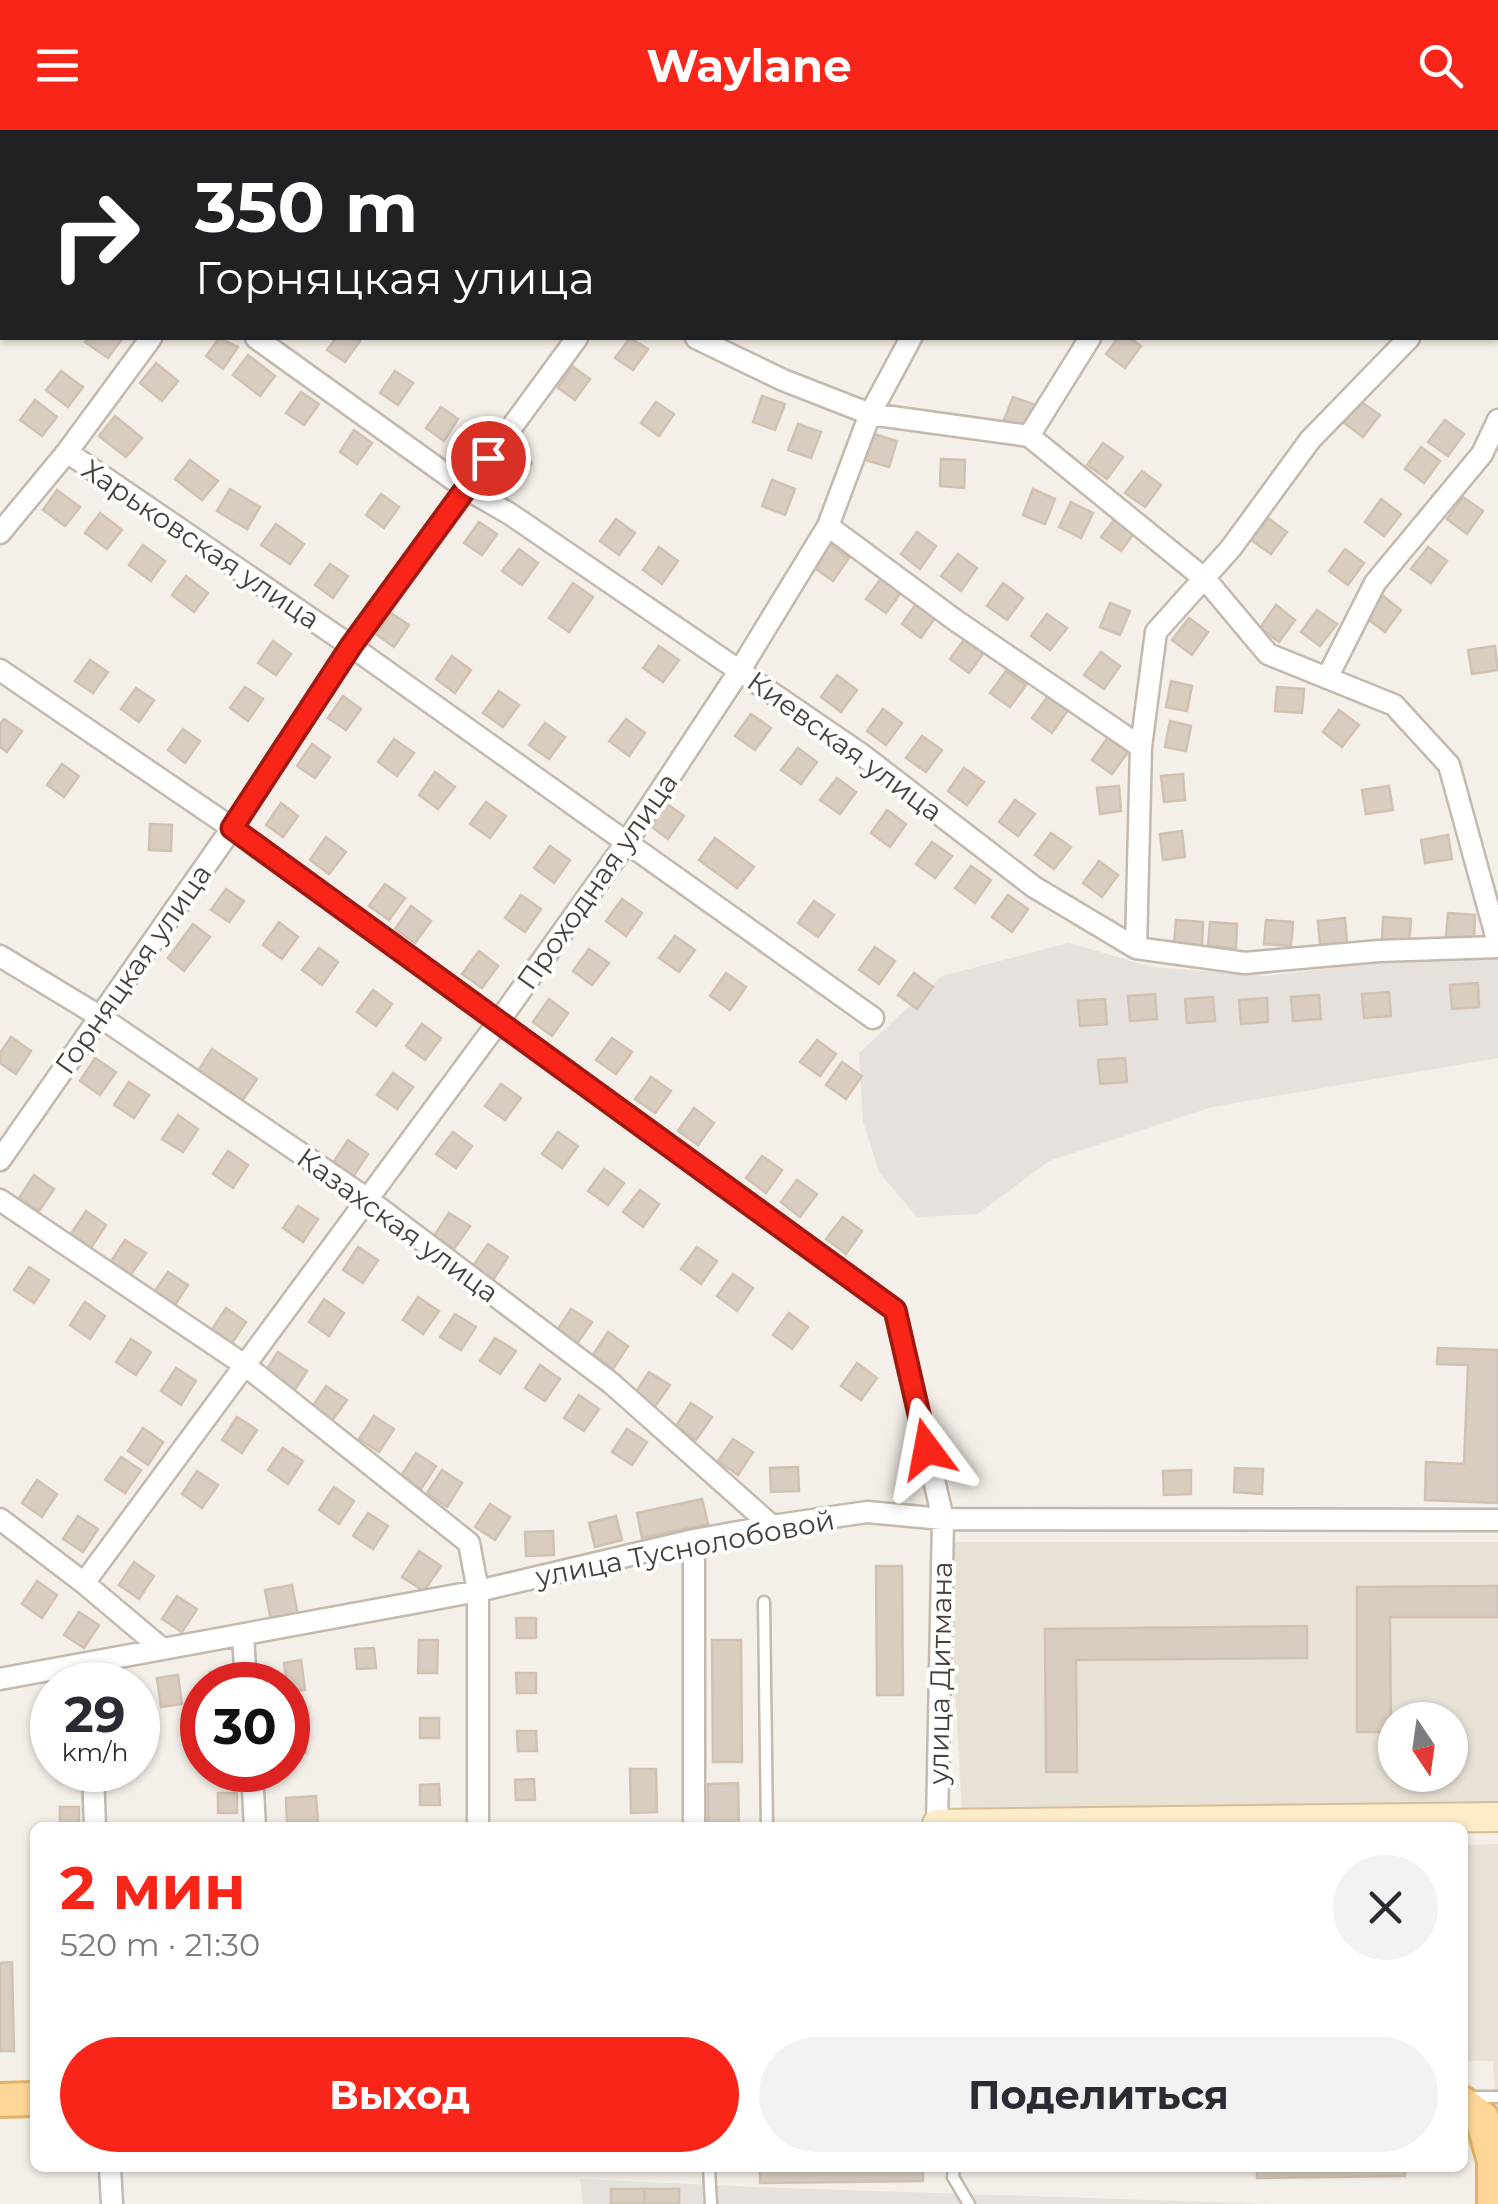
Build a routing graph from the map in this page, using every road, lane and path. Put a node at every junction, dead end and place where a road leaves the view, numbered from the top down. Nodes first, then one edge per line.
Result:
1 (150, 340) edge
2 (259, 340) edge
3 (576, 340) edge
4 (700, 340) edge
5 (910, 340) edge
6 (1089, 340) edge
7 (1407, 340) edge
8 (870, 414) junction
9 (1498, 420) edge
10 (1028, 436) junction
11 (67, 452) junction
12 (465, 488) junction
13 (828, 526) junction
14 (1, 530) edge
15 (1206, 580) junction
16 (351, 646) junction
17 (0, 670) edge
18 (740, 670) junction
19 (1328, 678) junction
20 (1141, 747) junction
21 (232, 828) junction
22 (626, 843) junction
23 (1498, 945) edge
24 (1136, 948) junction
25 (0, 956) edge
26 (99, 1016) junction
27 (873, 1018) dead end
28 (499, 1021) junction
29 (0, 1160) edge
30 (366, 1198) junction
31 (0, 1200) edge
32 (246, 1366) junction
33 (943, 1518) junction
34 (0, 1520) edge
35 (1498, 1520) edge
36 (772, 1526) junction
37 (694, 1540) junction
38 (84, 1583) junction
39 (478, 1590) junction
40 (764, 1602) dead end
41 (243, 1634) junction
42 (160, 1647) junction
43 (88, 1662) edge
44 (245, 1662) edge
45 (30, 1673) edge
46 (0, 1679) edge
47 (94, 1792) edge
48 (254, 1792) edge
49 (1498, 1817) edge
50 (95, 1822) edge
51 (256, 1822) edge
52 (478, 1822) edge
53 (694, 1822) edge
54 (767, 1822) edge
55 (938, 1822) edge
56 (1187, 1822) edge
57 (1498, 2097) edge
58 (30, 2099) edge
59 (0, 2100) edge
60 (1468, 2100) edge
61 (1468, 2105) edge
62 (110, 2172) edge
63 (709, 2172) edge
64 (954, 2172) edge
65 (112, 2204) edge
66 (711, 2204) edge
67 (969, 2204) edge
68 (1494, 2204) edge

1 - 11 street
2 - 12 street, Киевская улица
3 - 12 street, Горняцкая улица
4 - 8 street
5 - 8 street, Проходная улица
6 - 10 street
7 - 15 street
8 - 10 street
8 - 13 street, Проходная улица
9 - 19 street
10 - 15 street
11 - 14 street
11 - 16 street, Харьковская улица
12 - 16 street, Горняцкая улица
12 - 18 street, Киевская улица
13 - 18 street, Проходная улица
13 - 20 street
15 - 19 street
15 - 20 street
16 - 21 street, Горняцкая улица
16 - 22 street, Харьковская улица
17 - 21 street, улица Дитмана
18 - 22 street, Проходная улица
18 - 24 street, Киевская улица
19 - 23 street
20 - 24 street
21 - 26 street, Горняцкая улица
21 - 28 street, улица Дитмана
22 - 27 street, Харьковская улица
22 - 28 street, Проходная улица
23 - 24 street, Киевская улица
25 - 26 street, Казахская улица
26 - 29 street, Горняцкая улица
26 - 30 street, Казахская улица
28 - 30 street, Проходная улица
28 - 33 street, улица Дитмана
30 - 32 street, Проходная улица
30 - 36 street, Казахская улица
31 - 32 street
32 - 38 street, Проходная улица
32 - 39 street
33 - 35 street, улица Туснолобовой
33 - 36 street, улица Туснолобовой
33 - 55 street, улица Дитмана
34 - 38 street
36 - 37 street, улица Туснолобовой
37 - 39 street, улица Туснолобовой
37 - 53 street
38 - 42 street
39 - 41 street, улица Туснолобовой
39 - 52 street
40 - 54 lane
41 - 42 street, улица Туснолобовой
41 - 44 street
42 - 43 street, улица Туснолобовой
45 - 46 street, улица Туснолобовой
47 - 50 street
48 - 51 street
49 - 56 street
57 - 60 lane
58 - 59 main road
61 - 68 main road
62 - 65 street
63 - 66 lane
64 - 67 lane

